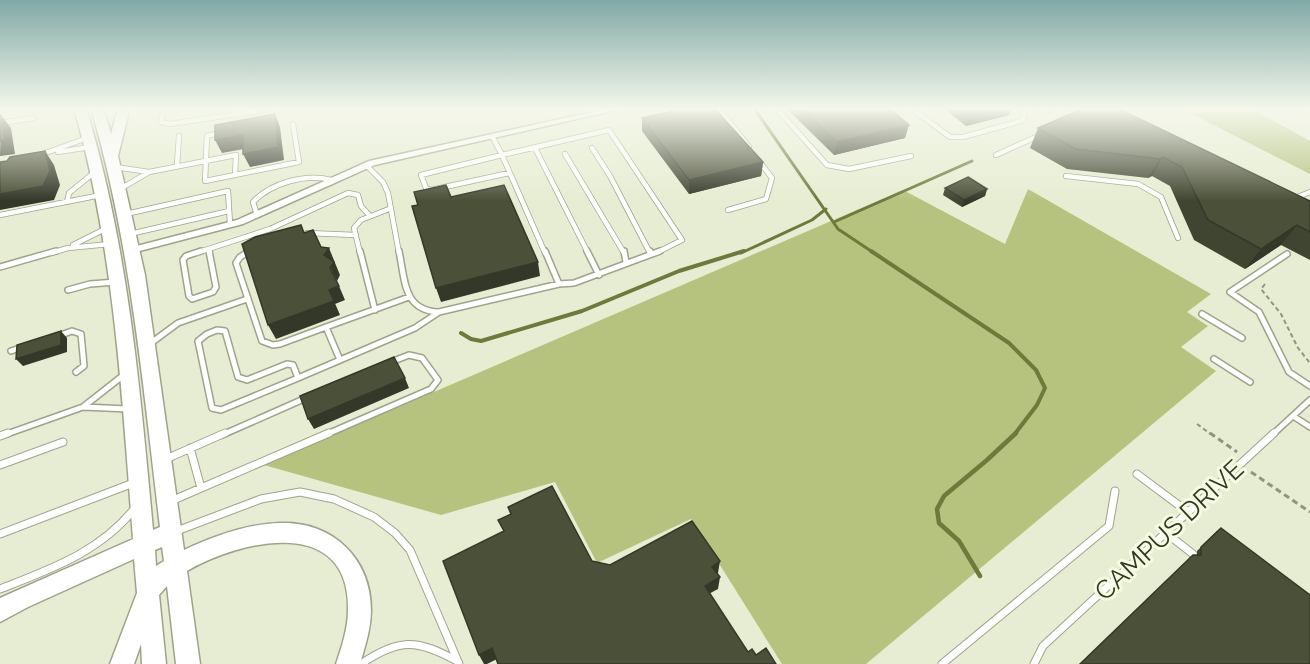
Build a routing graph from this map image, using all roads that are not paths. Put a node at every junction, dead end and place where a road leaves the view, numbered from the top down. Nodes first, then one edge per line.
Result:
1 (90, 139) edge
2 (106, 139) edge
3 (118, 139) edge
4 (179, 139) edge
5 (207, 139) edge
6 (295, 139) edge
7 (478, 139) edge
8 (494, 139) edge
9 (572, 139) edge
10 (615, 139) edge
11 (742, 139) edge
12 (804, 139) edge
13 (1031, 139) edge
14 (91, 142) junction
15 (535, 148) junction
16 (592, 148) dead end
17 (47, 153) junction
18 (565, 154) dead end
19 (502, 155) junction
20 (996, 155) dead end
21 (911, 156) dead end
22 (33, 157) edge
23 (206, 160) junction
24 (113, 163) junction
25 (177, 165) junction
26 (366, 165) junction
27 (98, 170) junction
28 (149, 172) junction
29 (509, 173) junction
30 (235, 175) junction
31 (1066, 176) dead end
32 (331, 180) junction
33 (119, 190) junction
34 (1310, 192) edge
35 (102, 195) junction
36 (1288, 200) edge
37 (67, 202) junction
38 (389, 208) junction
39 (728, 210) dead end
40 (229, 211) junction
41 (257, 214) junction
42 (0, 215) edge
43 (124, 215) junction
44 (370, 216) junction
45 (230, 224) junction
46 (109, 227) junction
47 (356, 235) junction
48 (299, 236) edge
49 (1178, 238) dead end
50 (130, 242) junction
51 (112, 244) junction
52 (68, 248) junction
53 (209, 249) junction
54 (254, 249) edge
55 (651, 254) junction
56 (1287, 254) dead end
57 (626, 262) junction
58 (0, 267) edge
59 (599, 275) junction
60 (117, 282) junction
61 (559, 284) junction
62 (68, 290) dead end
63 (409, 297) junction
64 (246, 299) junction
65 (375, 310) junction
66 (439, 312) junction
67 (1202, 314) dead end
68 (326, 327) junction
69 (52, 338) edge
70 (1242, 338) dead end
71 (31, 344) edge
72 (147, 345) junction
73 (11, 351) dead end
74 (1214, 359) dead end
75 (340, 360) junction
76 (382, 366) edge
77 (128, 370) junction
78 (76, 372) dead end
79 (298, 378) junction
80 (1250, 382) dead end
81 (1310, 386) edge
82 (318, 393) edge
83 (1310, 400) edge
84 (83, 407) junction
85 (132, 411) junction
86 (1293, 416) junction
87 (1310, 427) edge
88 (0, 436) edge
89 (63, 442) dead end
90 (190, 448) junction
91 (161, 461) junction
92 (0, 465) edge
93 (1137, 474) dead end
94 (201, 488) junction
95 (140, 490) junction
96 (1115, 491) dead end
97 (166, 503) junction
98 (1188, 512) junction
99 (1166, 532) junction
100 (170, 533) junction
101 (0, 534) edge
102 (145, 544) junction
103 (1193, 554) edge
104 (177, 565) junction
105 (148, 594) junction
106 (7, 597) edge
107 (0, 611) edge
108 (458, 663) edge
109 (122, 664) edge
110 (154, 664) edge
111 (188, 664) edge
112 (348, 664) edge
113 (361, 664) edge
114 (942, 664) edge
115 (1034, 664) edge

1 - 14 main road
2 - 24 main road
3 - 24 main road
4 - 25 lane
5 - 23 lane
6 - 30 lane
7 - 26 street
8 - 19 lane
9 - 15 lane
10 - 55 lane
11 - 39 lane
12 - 21 lane
13 - 20 lane
14 - 17 lane
14 - 17 lane
14 - 27 main road
15 - 19 lane
15 - 59 lane
16 - 55 lane
17 - 22 lane
18 - 57 lane
19 - 29 lane
19 - 29 lane
23 - 25 lane
23 - 30 lane
23 - 30 lane
24 - 28 lane
24 - 33 main road
25 - 28 lane
26 - 32 street
26 - 38 lane
27 - 35 main road
27 - 37 lane
28 - 33 lane
29 - 61 lane
31 - 49 lane
32 - 41 street
32 - 41 lane
33 - 43 main road
34 - 36 lane
35 - 37 lane
35 - 46 main road
37 - 42 lane
38 - 44 lane
38 - 63 lane
40 - 43 lane
40 - 45 lane
40 - 50 lane
41 - 45 street
43 - 50 main road
44 - 47 lane
44 - 53 lane
45 - 50 street
46 - 51 main road
46 - 52 lane
47 - 48 lane
47 - 65 lane
50 - 72 main road
51 - 52 lane
51 - 60 main road
52 - 58 lane
53 - 53 lane
54 - 64 lane
55 - 57 lane
56 - 81 lane
57 - 59 lane
59 - 61 lane
60 - 62 lane
60 - 77 main road
61 - 66 lane
63 - 65 lane
63 - 66 lane
64 - 68 lane
64 - 72 lane
65 - 68 lane
66 - 75 lane
67 - 70 lane
68 - 75 lane
69 - 78 lane
71 - 73 lane
72 - 91 main road
74 - 80 lane
75 - 79 lane
76 - 94 lane
77 - 84 lane
77 - 85 main road
79 - 79 lane
82 - 90 lane
83 - 86 lane, CAMPUS DRIVE
84 - 85 lane
84 - 88 lane
85 - 95 main road
86 - 87 lane
86 - 98 lane, CAMPUS DRIVE
89 - 92 lane
90 - 91 lane
90 - 94 lane
91 - 97 main road
93 - 98 lane
94 - 97 lane
95 - 101 lane
95 - 102 main road
95 - 106 lane
96 - 114 lane
97 - 100 main road
98 - 99 lane, CAMPUS DRIVE
99 - 103 lane
99 - 115 lane, CAMPUS DRIVE
100 - 102 main road
100 - 104 main road
100 - 108 lane
102 - 105 main road
102 - 106 main road
104 - 105 main road
104 - 111 main road
104 - 112 main road
105 - 109 main road
105 - 110 main road
106 - 107 main road
108 - 113 lane

